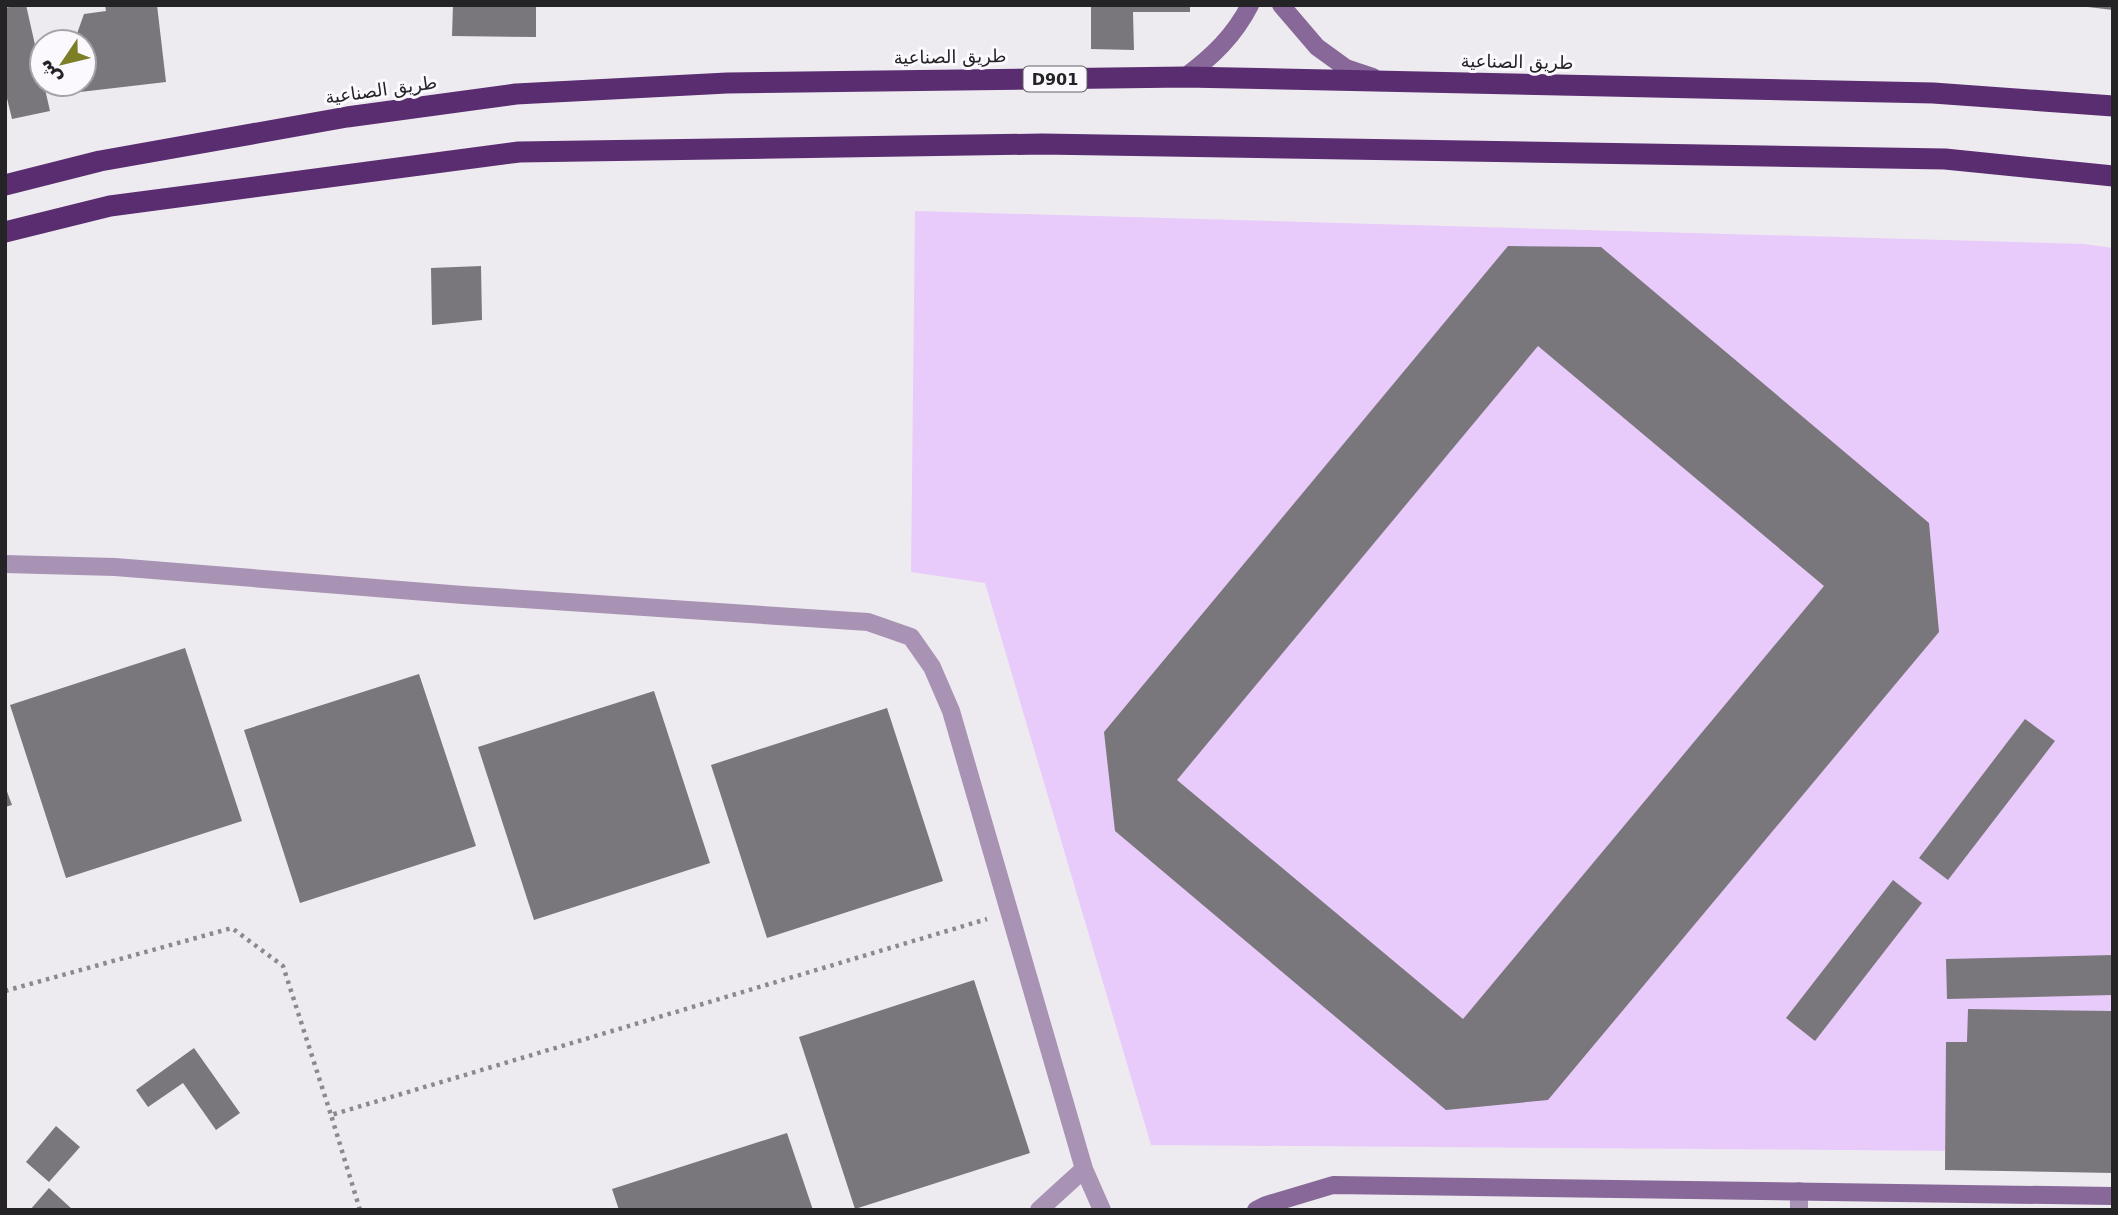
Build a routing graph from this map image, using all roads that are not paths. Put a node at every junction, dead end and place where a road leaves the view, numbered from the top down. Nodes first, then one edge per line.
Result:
1 (1250, 5) edge
2 (1281, 5) edge
3 (1185, 77) junction
4 (1387, 82) junction
5 (2113, 106) edge
6 (2113, 176) edge
7 (5, 185) edge
8 (5, 232) edge
9 (5, 564) edge
10 (1084, 1169) junction
11 (1799, 1191) junction
12 (2113, 1196) edge
13 (1039, 1210) edge
14 (1102, 1210) edge
15 (1256, 1210) edge
16 (1799, 1210) edge

1 - 3 main road
2 - 4 main road
3 - 4 highway, طريق الصناعية / D901
3 - 7 highway, طريق الصناعية / D901
4 - 5 highway, طريق الصناعية / D901
6 - 8 highway
9 - 10 street
10 - 13 street
10 - 14 street
11 - 12 main road
11 - 15 main road
11 - 16 street

